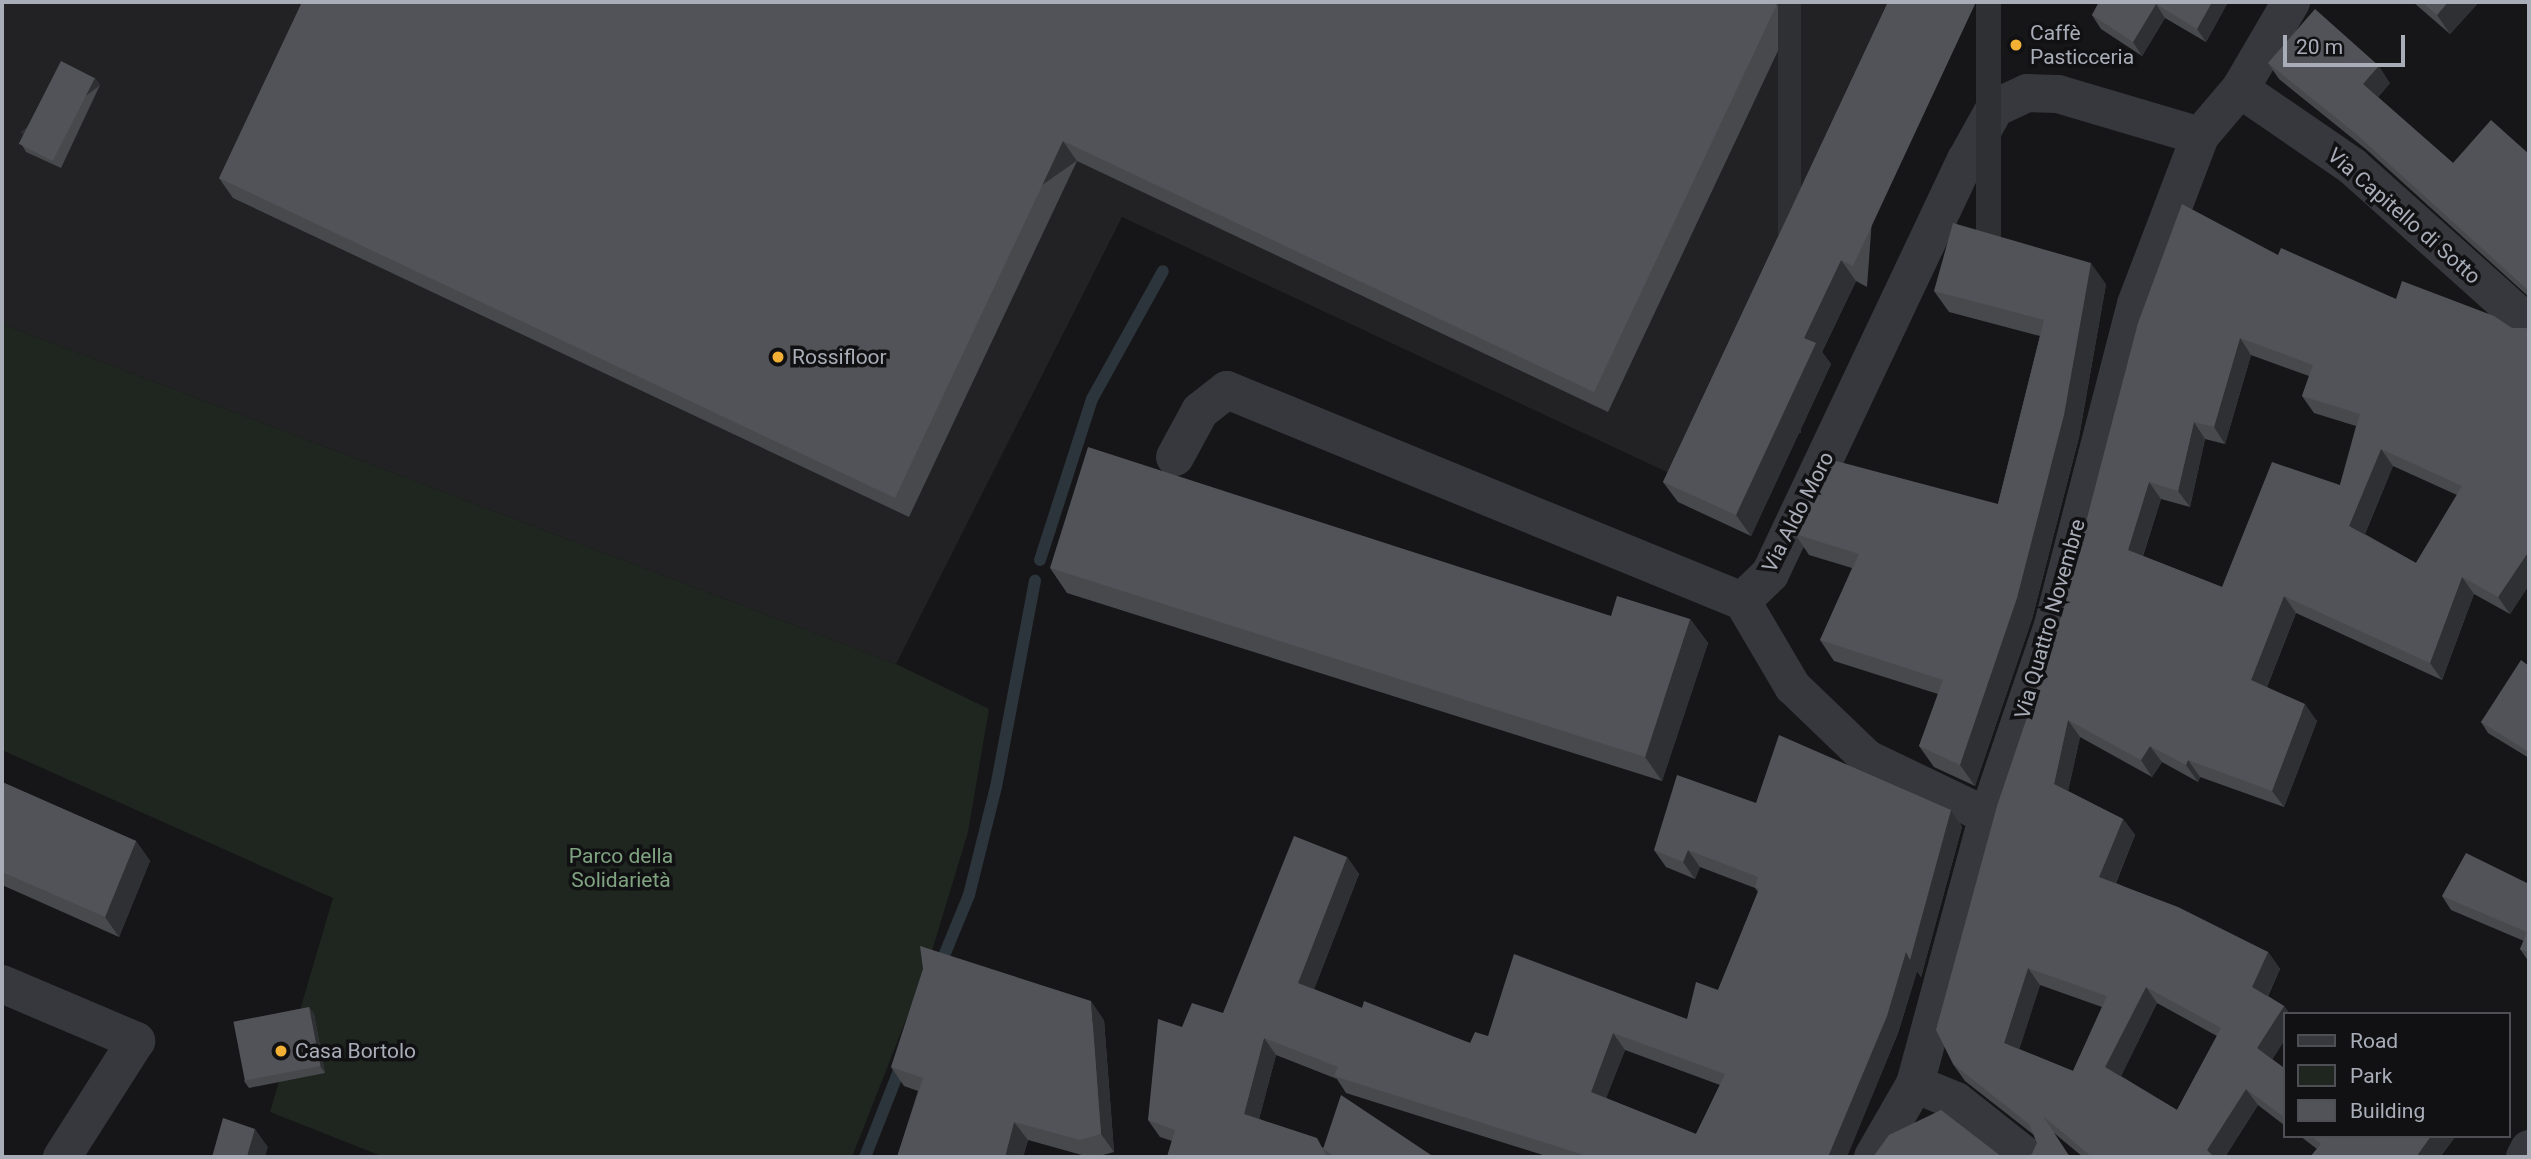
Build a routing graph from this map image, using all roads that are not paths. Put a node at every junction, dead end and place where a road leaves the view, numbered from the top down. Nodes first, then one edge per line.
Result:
1 (2291, 2) edge
2 (2240, 89) junction
3 (2200, 136) junction
4 (2529, 324) edge
5 (1175, 457) dead end
6 (1742, 601) junction
7 (1988, 816) junction
8 (2, 984) edge
9 (1916, 1084) junction
10 (2529, 1149) edge
11 (62, 1157) edge
12 (1873, 1157) edge
13 (2027, 1157) edge
14 (2525, 1157) edge

1 - 2 street, Via Quattro Novembre
2 - 3 street, Via Quattro Novembre
2 - 4 street, Via Capitello di Sotto
3 - 6 street, Via Aldo Moro
3 - 7 street, Via Quattro Novembre
5 - 6 street
6 - 7 street
7 - 9 street, Via Quattro Novembre
8 - 11 street
9 - 12 street, Via Quattro Novembre
9 - 13 street
10 - 14 street

